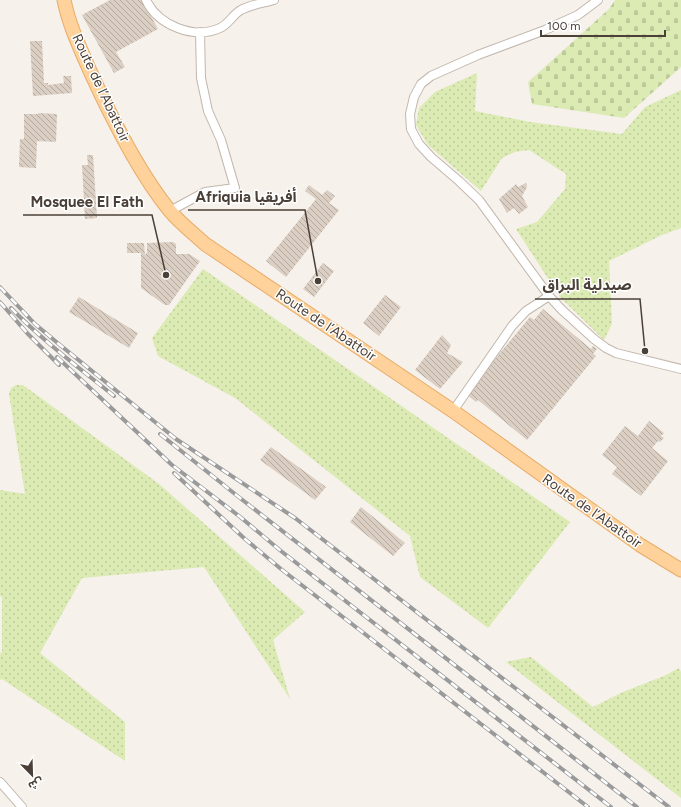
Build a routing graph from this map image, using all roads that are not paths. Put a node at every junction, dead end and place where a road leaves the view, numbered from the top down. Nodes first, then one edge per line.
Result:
1 (64, 0) edge
2 (146, 0) edge
3 (274, 0) edge
4 (598, 0) edge
5 (200, 32) junction
6 (170, 211) junction
7 (549, 296) junction
8 (681, 369) edge
9 (453, 411) junction
10 (681, 570) edge
11 (0, 782) edge
12 (22, 807) edge

1 - 6 main road, Route de l’Abattoir
2 - 5 street
3 - 5 street
4 - 7 street
5 - 6 street
6 - 9 main road, Route de l’Abattoir
7 - 8 street
7 - 9 street
9 - 10 main road, Route de l’Abattoir
11 - 12 street

